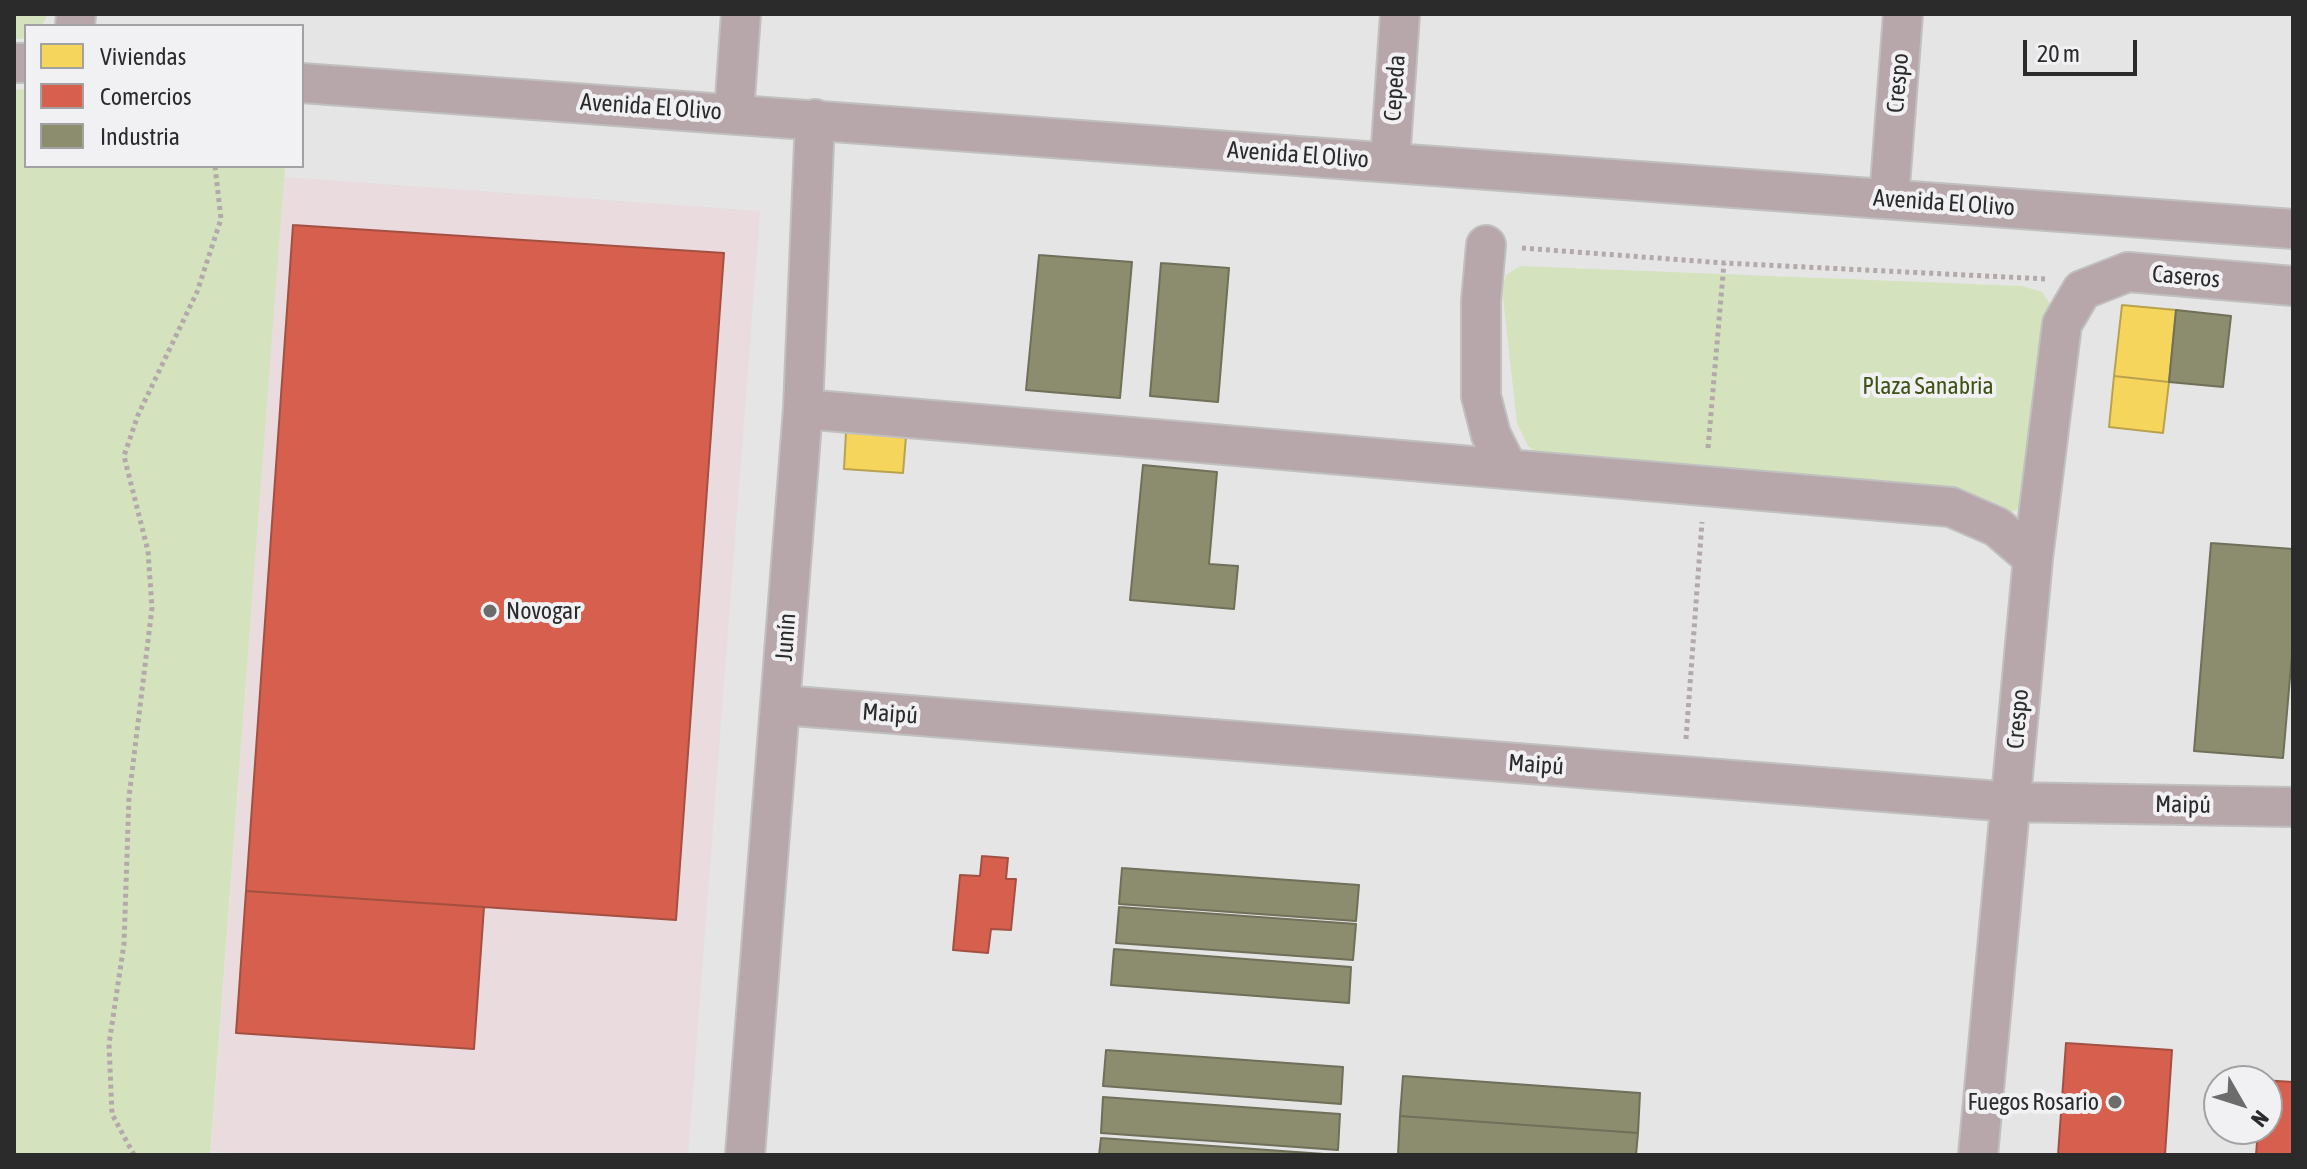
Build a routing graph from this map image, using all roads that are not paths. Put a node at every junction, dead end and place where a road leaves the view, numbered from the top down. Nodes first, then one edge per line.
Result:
1 (741, 14) edge
2 (1400, 14) edge
3 (1903, 14) edge
4 (304, 83) edge
5 (734, 113) junction
6 (815, 119) junction
7 (1390, 161) junction
8 (1889, 199) junction
9 (2293, 229) edge
10 (1486, 245) road end
11 (2293, 286) edge
12 (2082, 290) joint
13 (803, 409) junction
14 (1508, 469) junction
15 (2033, 558) junction
16 (781, 705) junction
17 (2011, 802) junction
18 (2293, 807) edge
19 (745, 1155) edge
20 (1978, 1155) edge

1 - 5 street
2 - 7 street, Cepeda
3 - 8 street, Crespo
4 - 5 street, Avenida El Olivo
5 - 6 street, Avenida El Olivo
6 - 7 street, Avenida El Olivo
6 - 13 street, Junín
7 - 8 street, Avenida El Olivo
8 - 9 street, Avenida El Olivo
10 - 14 street
11 - 12 street, Caseros
12 - 15 street, Crespo
13 - 14 street
13 - 16 street, Junín
14 - 15 street
15 - 17 street, Crespo
16 - 17 street, Maipú
16 - 19 street, Junín
17 - 18 street, Maipú
17 - 20 street, Crespo

